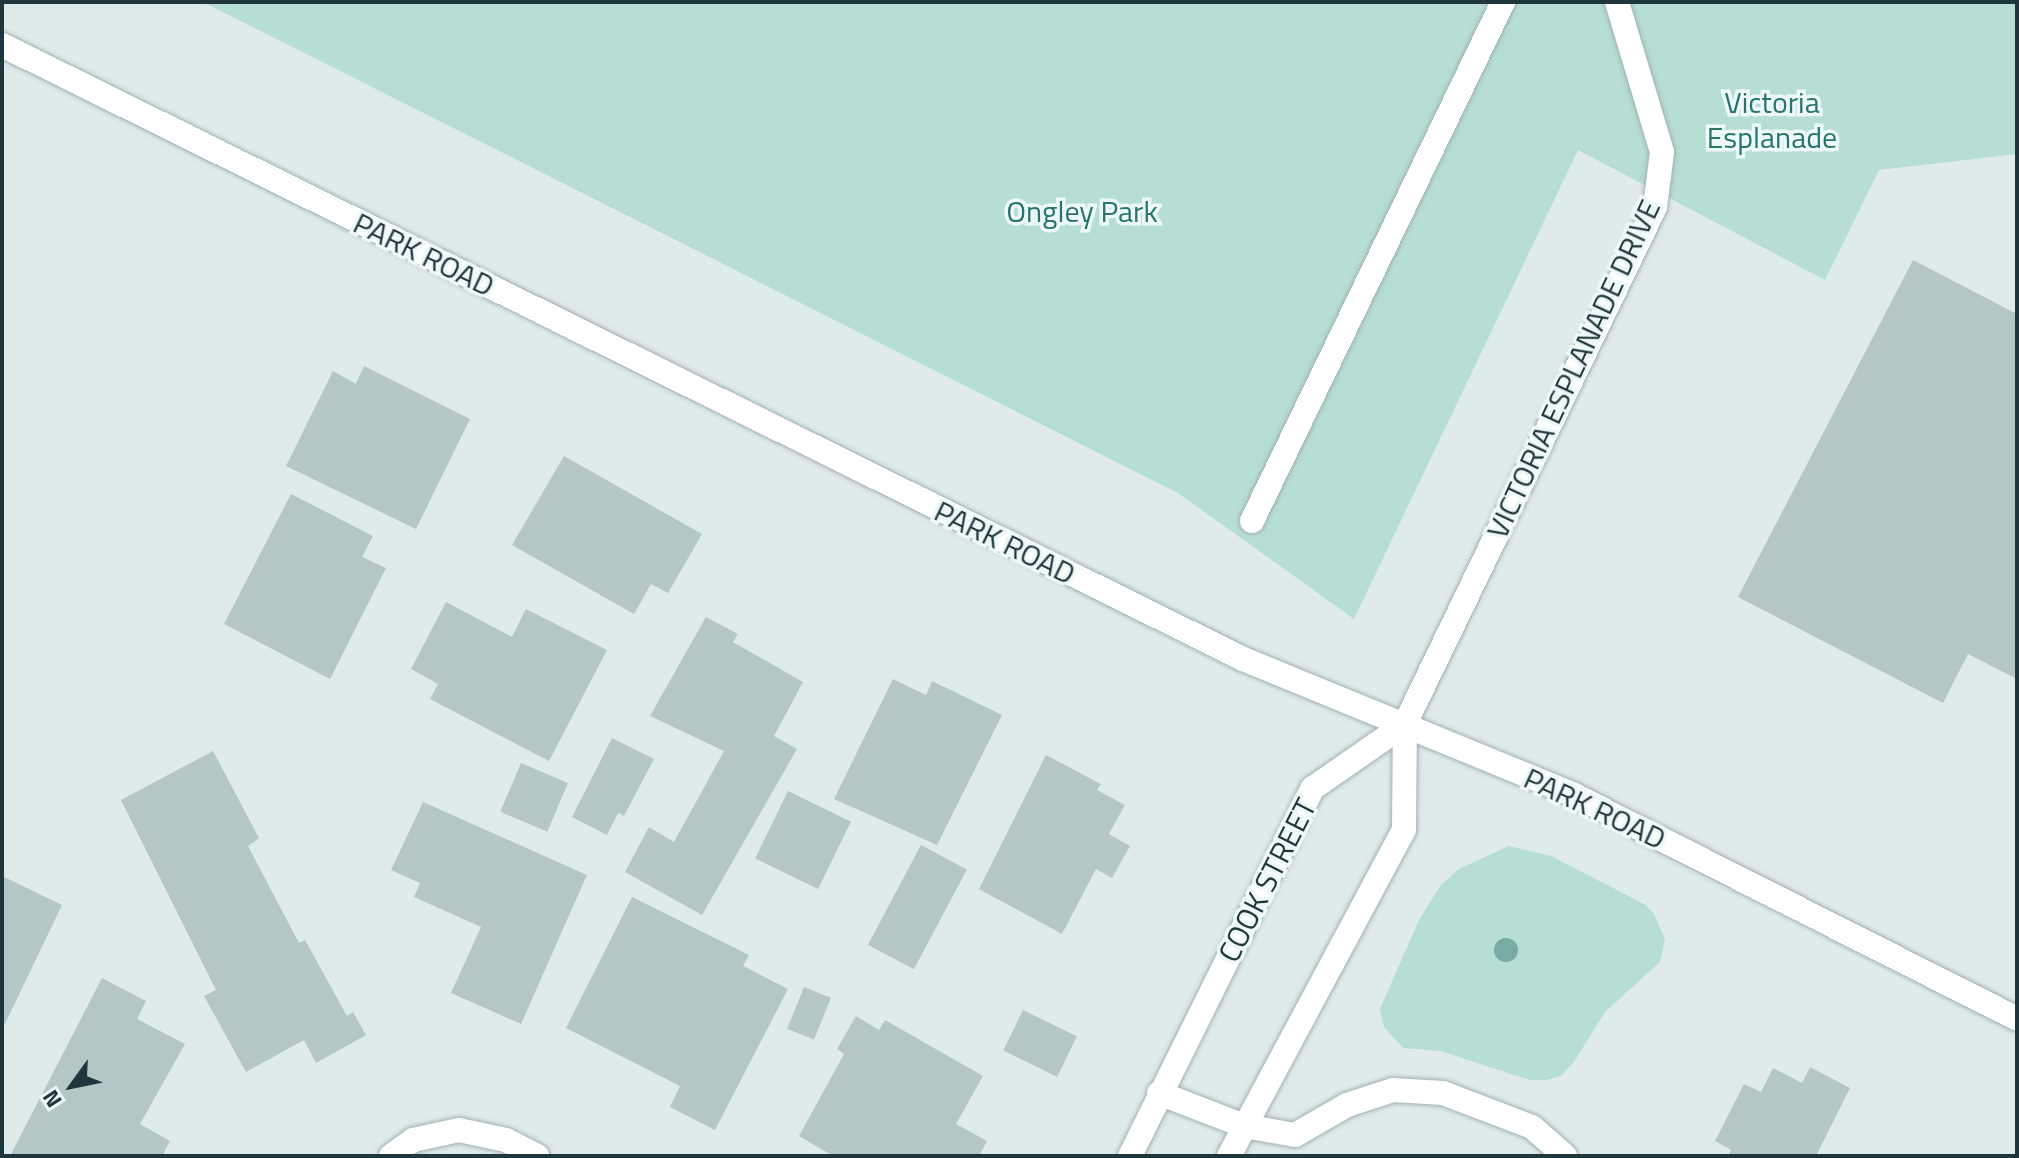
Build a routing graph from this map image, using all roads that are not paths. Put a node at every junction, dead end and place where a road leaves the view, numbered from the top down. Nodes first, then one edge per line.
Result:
1 (1503, 2) edge
2 (1617, 2) edge
3 (2, 45) edge
4 (1252, 521) dead end
5 (1405, 724) junction
6 (2017, 1019) edge
7 (1159, 1093) junction
8 (1244, 1126) junction
9 (391, 1156) edge
10 (537, 1156) edge
11 (1130, 1156) edge
12 (1229, 1156) edge
13 (1565, 1156) edge

1 - 4 street
2 - 5 street, VICTORIA ESPLANADE DRIVE
3 - 5 street, PARK ROAD
5 - 6 street, PARK ROAD
5 - 7 street, COOK STREET
5 - 8 street
7 - 8 street
7 - 11 street, COOK STREET
8 - 12 street
8 - 13 street
9 - 10 street

